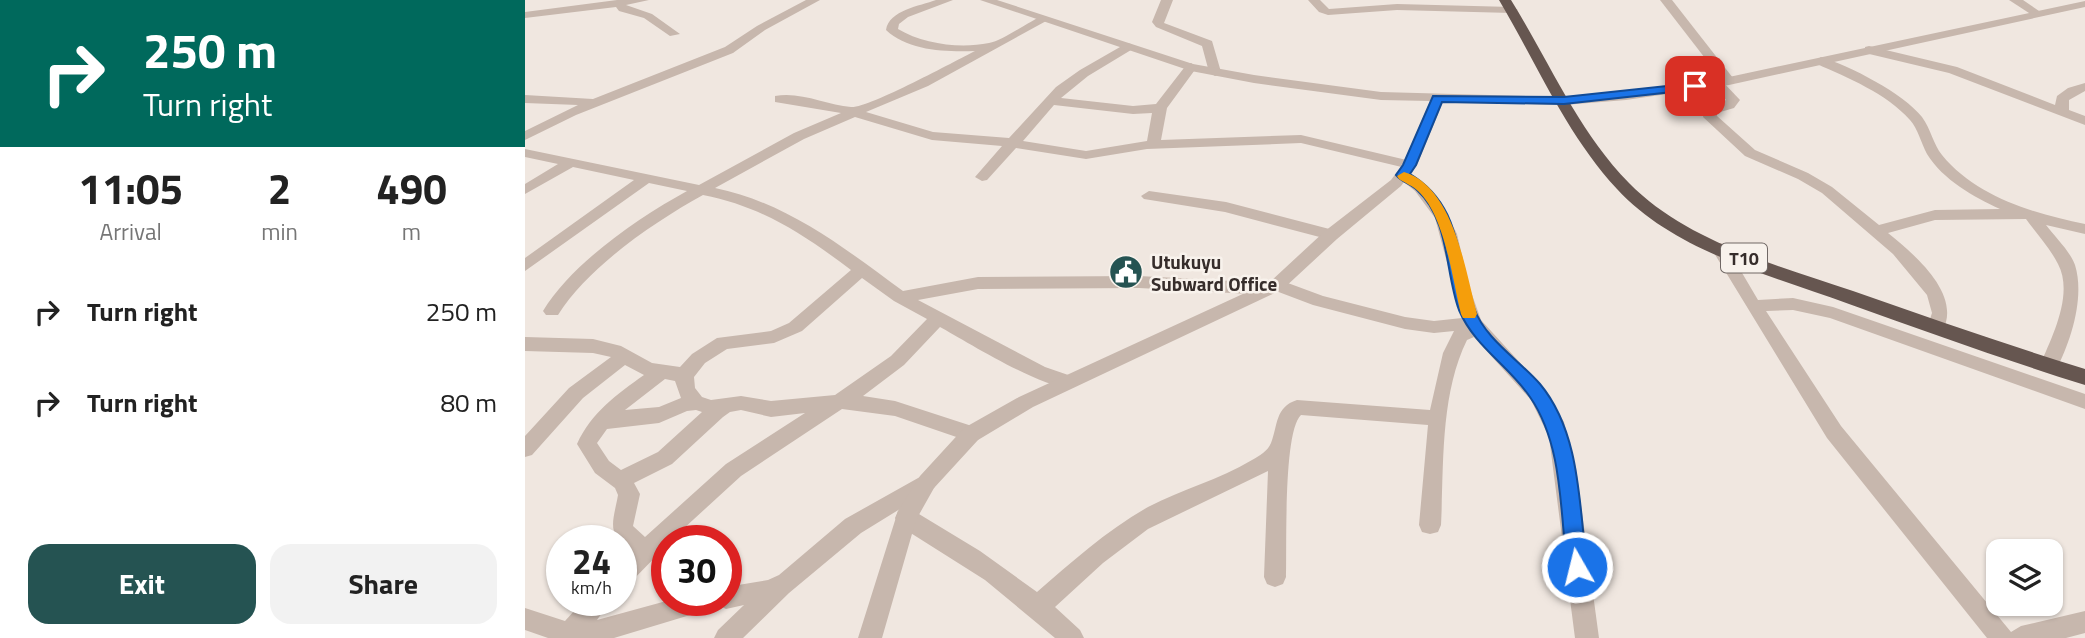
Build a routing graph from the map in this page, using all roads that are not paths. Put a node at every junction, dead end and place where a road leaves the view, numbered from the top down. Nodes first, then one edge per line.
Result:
1 (643, 0) edge
2 (814, 0) edge
3 (947, 0) edge
4 (986, 0) edge
5 (1167, 0) edge
6 (1314, 0) edge
7 (1666, 0) edge
8 (2015, 0) edge
9 (627, 2) edge
10 (2085, 4) edge
11 (1508, 5) edge
12 (525, 15) edge
13 (2039, 15) junction
14 (1042, 20) junction
15 (674, 34) dead end
16 (997, 44) junction
17 (1128, 47) junction
18 (1869, 50) junction
19 (1821, 61) junction
20 (1191, 67) junction
21 (1215, 72) junction
22 (1723, 82) junction
23 (2085, 87) edge
24 (525, 99) edge
25 (781, 99) dead end
26 (1437, 99) junction
27 (599, 101) junction
28 (1050, 101) junction
29 (1564, 101) junction
30 (1160, 108) junction
31 (852, 112) junction
32 (2062, 112) junction
33 (2085, 121) edge
34 (525, 136) edge
35 (1013, 143) junction
36 (1156, 145) junction
37 (525, 153) edge
38 (570, 163) junction
39 (1406, 170) junction
40 (982, 177) dead end
41 (645, 179) junction
42 (525, 190) edge
43 (703, 190) junction
44 (1149, 196) dead end
45 (2032, 217) junction
46 (2085, 217) edge
47 (2085, 229) edge
48 (1877, 231) junction
49 (1331, 236) junction
50 (1719, 248) junction
51 (525, 266) edge
52 (862, 270) junction
53 (1277, 285) junction
54 (900, 297) junction
55 (1755, 306) junction
56 (552, 311) dead end
57 (938, 317) junction
58 (1475, 326) junction
59 (1936, 328) junction
60 (525, 344) edge
61 (623, 358) junction
62 (2049, 365) junction
63 (660, 373) junction
64 (684, 375) junction
65 (2085, 377) edge
66 (1067, 382) junction
67 (842, 402) junction
68 (2085, 402) edge
69 (696, 403) junction
70 (724, 407) junction
71 (1439, 418) junction
72 (600, 423) junction
73 (971, 434) junction
74 (525, 449) edge
75 (1279, 449) junction
76 (622, 482) junction
77 (927, 482) junction
78 (906, 518) junction
79 (1430, 525) dead end
80 (646, 551) junction
81 (637, 561) edge
82 (1275, 577) dead end
83 (787, 582) junction
84 (742, 595) edge
85 (1039, 606) junction
86 (585, 616) edge
87 (658, 616) edge
88 (525, 619) edge
89 (2085, 622) edge
90 (567, 636) edge
91 (726, 638) edge
92 (870, 638) edge
93 (1072, 638) edge
94 (1587, 638) edge
95 (2002, 638) edge
96 (2021, 638) edge

1 - 9 street
2 - 27 street
3 - 16 street
4 - 14 street
5 - 21 street
6 - 11 street
7 - 22 street
8 - 13 street
9 - 12 street
9 - 15 street
10 - 13 street
11 - 29 highway, T10
13 - 18 street
14 - 16 street
14 - 17 street
16 - 31 street
17 - 20 street
17 - 28 street
18 - 19 street
18 - 32 street
19 - 22 street
19 - 45 street
20 - 21 street
20 - 30 street
21 - 26 street
22 - 29 street
22 - 48 street
23 - 32 street
24 - 27 street
25 - 31 street
26 - 29 street
26 - 39 street
27 - 34 street
28 - 30 street
28 - 35 street
29 - 50 highway, T10
30 - 36 street
31 - 35 street
31 - 43 street
32 - 33 street
35 - 36 street
35 - 40 street
36 - 39 street
37 - 38 street
38 - 41 street
38 - 42 street
39 - 49 street
39 - 58 street
41 - 43 street
41 - 51 street
43 - 52 street
43 - 56 street
44 - 49 street
45 - 46 street
45 - 47 street
45 - 48 street
45 - 62 street
48 - 59 street
49 - 53 street
50 - 55 street
50 - 59 highway, T10
52 - 54 street
52 - 64 street
53 - 54 street
53 - 58 street
53 - 66 street
54 - 57 street
55 - 68 street
55 - 95 street
57 - 66 street
57 - 67 street
58 - 71 street
58 - 94 street
59 - 62 highway, T10
60 - 61 street
61 - 63 street
61 - 74 street
62 - 65 highway, T10
63 - 64 street
63 - 72 street
64 - 69 street
66 - 73 street
67 - 70 street
67 - 73 street
67 - 80 street
69 - 70 street
69 - 72 street
70 - 76 street
71 - 75 street
71 - 79 street
72 - 76 street
73 - 77 street
75 - 82 street
75 - 85 street
76 - 80 street
77 - 78 street
77 - 83 street
78 - 85 street
78 - 92 street
80 - 81 street
83 - 84 street
83 - 91 street
85 - 93 street
86 - 90 street
87 - 90 street
88 - 90 street
89 - 96 street

